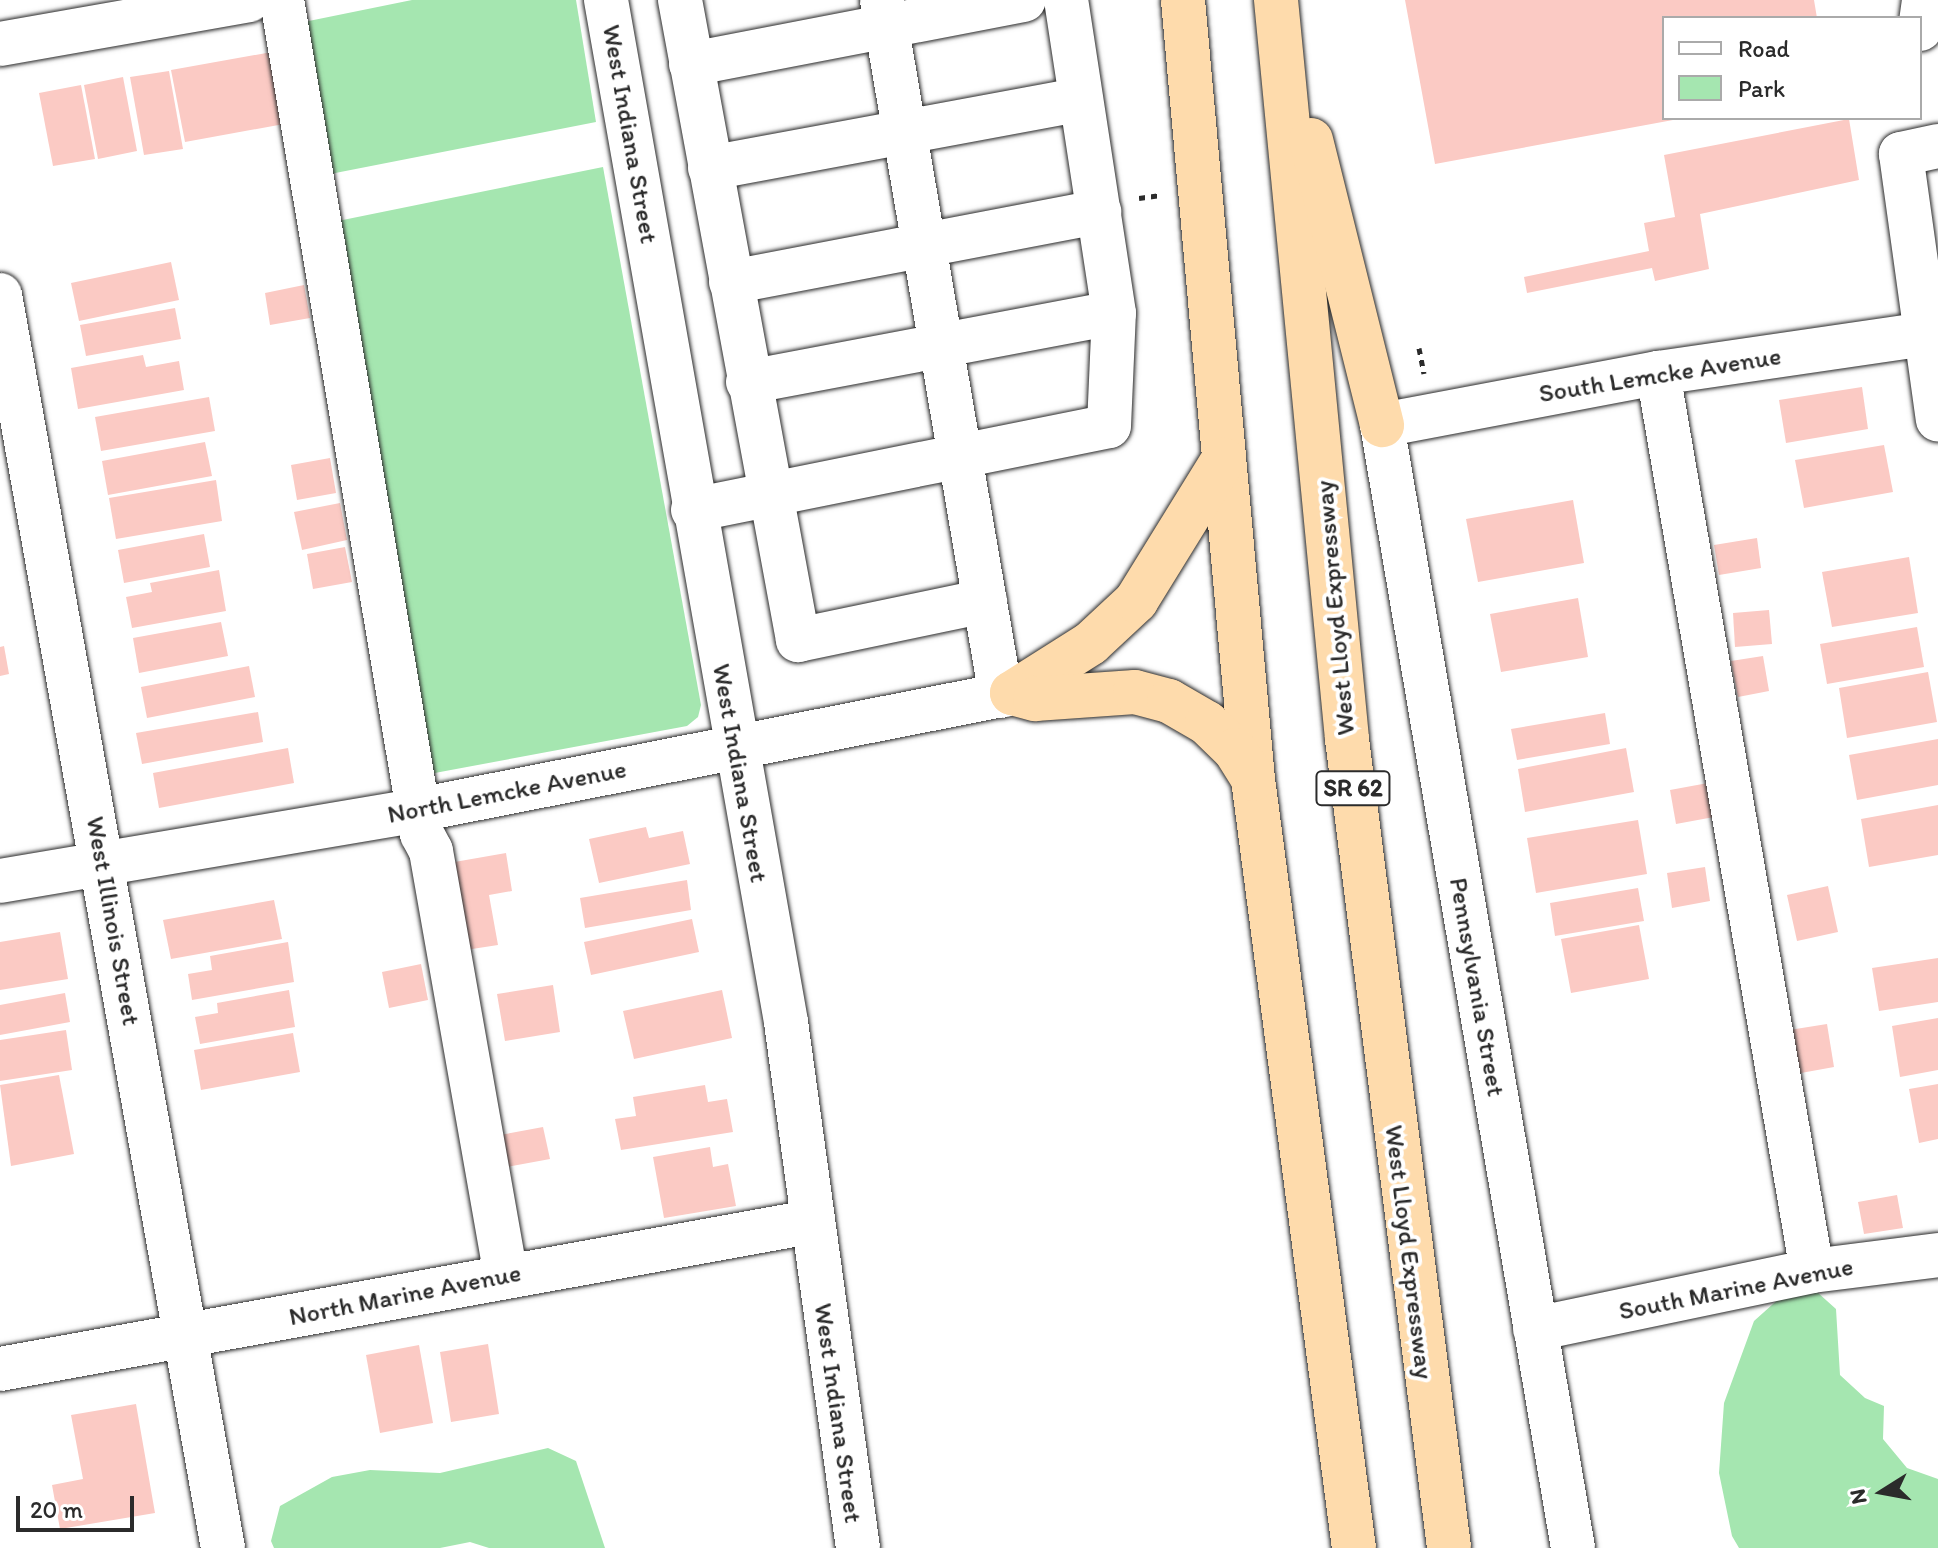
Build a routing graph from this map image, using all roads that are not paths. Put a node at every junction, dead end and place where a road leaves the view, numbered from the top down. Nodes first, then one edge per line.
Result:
1 (249, 0) edge
2 (282, 0) edge
3 (606, 0) edge
4 (680, 0) edge
5 (1024, 0) edge
6 (1066, 0) edge
7 (1183, 0) edge
8 (1278, 12) edge
9 (885, 14) edge
10 (0, 44) edge
11 (691, 64) junction
12 (1081, 99) junction
13 (905, 131) junction
14 (1915, 139) edge
15 (710, 168) junction
16 (1112, 206) junction
17 (925, 245) junction
18 (731, 282) junction
19 (0, 295) edge
20 (1114, 313) junction
21 (1931, 333) edge
22 (944, 346) junction
23 (1658, 373) junction
24 (748, 382) junction
25 (1938, 419) edge
26 (1382, 425) junction
27 (962, 459) junction
28 (1223, 460) junction
29 (768, 498) junction
30 (693, 510) junction
31 (985, 601) junction
32 (1006, 694) junction
33 (736, 749) junction
34 (1253, 779) junction
35 (418, 810) junction
36 (103, 862) junction
37 (0, 881) edge
38 (810, 1222) junction
39 (1938, 1255) edge
40 (1812, 1271) junction
41 (506, 1276) junction
42 (1535, 1329) junction
43 (188, 1336) junction
44 (0, 1369) edge
45 (223, 1548) edge
46 (858, 1548) edge
47 (1354, 1548) edge
48 (1449, 1548) edge
49 (1573, 1548) edge

1 - 10 street
2 - 35 street
3 - 30 street, West Indiana Street
4 - 11 street
5 - 9 street
6 - 12 street
7 - 28 highway
8 - 26 highway
8 - 48 highway, West Lloyd Expressway / SR 62
9 - 11 street
9 - 13 street
11 - 15 street
12 - 13 street
12 - 16 street
13 - 15 street
13 - 17 street
14 - 21 street
15 - 18 street
16 - 17 street
16 - 20 street
17 - 18 street
17 - 22 street
18 - 24 street
19 - 36 street, West Illinois Street
20 - 22 street
20 - 27 street
21 - 23 street, South Lemcke Avenue
21 - 25 street
22 - 24 street
22 - 27 street
23 - 26 street, South Lemcke Avenue
23 - 40 street
24 - 29 street
26 - 42 street, Pennsylvania Street
27 - 29 street
27 - 31 street
28 - 32 highway
28 - 34 highway
29 - 30 street
29 - 31 street
30 - 33 street, West Indiana Street
31 - 32 street
32 - 33 street, North Lemcke Avenue
32 - 34 highway
33 - 35 street, North Lemcke Avenue
33 - 38 street, West Indiana Street
34 - 47 highway
35 - 36 street, North Lemcke Avenue
35 - 41 street
36 - 37 street, North Lemcke Avenue
36 - 43 street, West Illinois Street
38 - 41 street, North Marine Avenue
38 - 46 street, West Indiana Street
39 - 40 street, South Marine Avenue
40 - 42 street, South Marine Avenue
41 - 43 street, North Marine Avenue
42 - 49 street, Pennsylvania Street
43 - 44 street, North Marine Avenue
43 - 45 street, West Illinois Street

